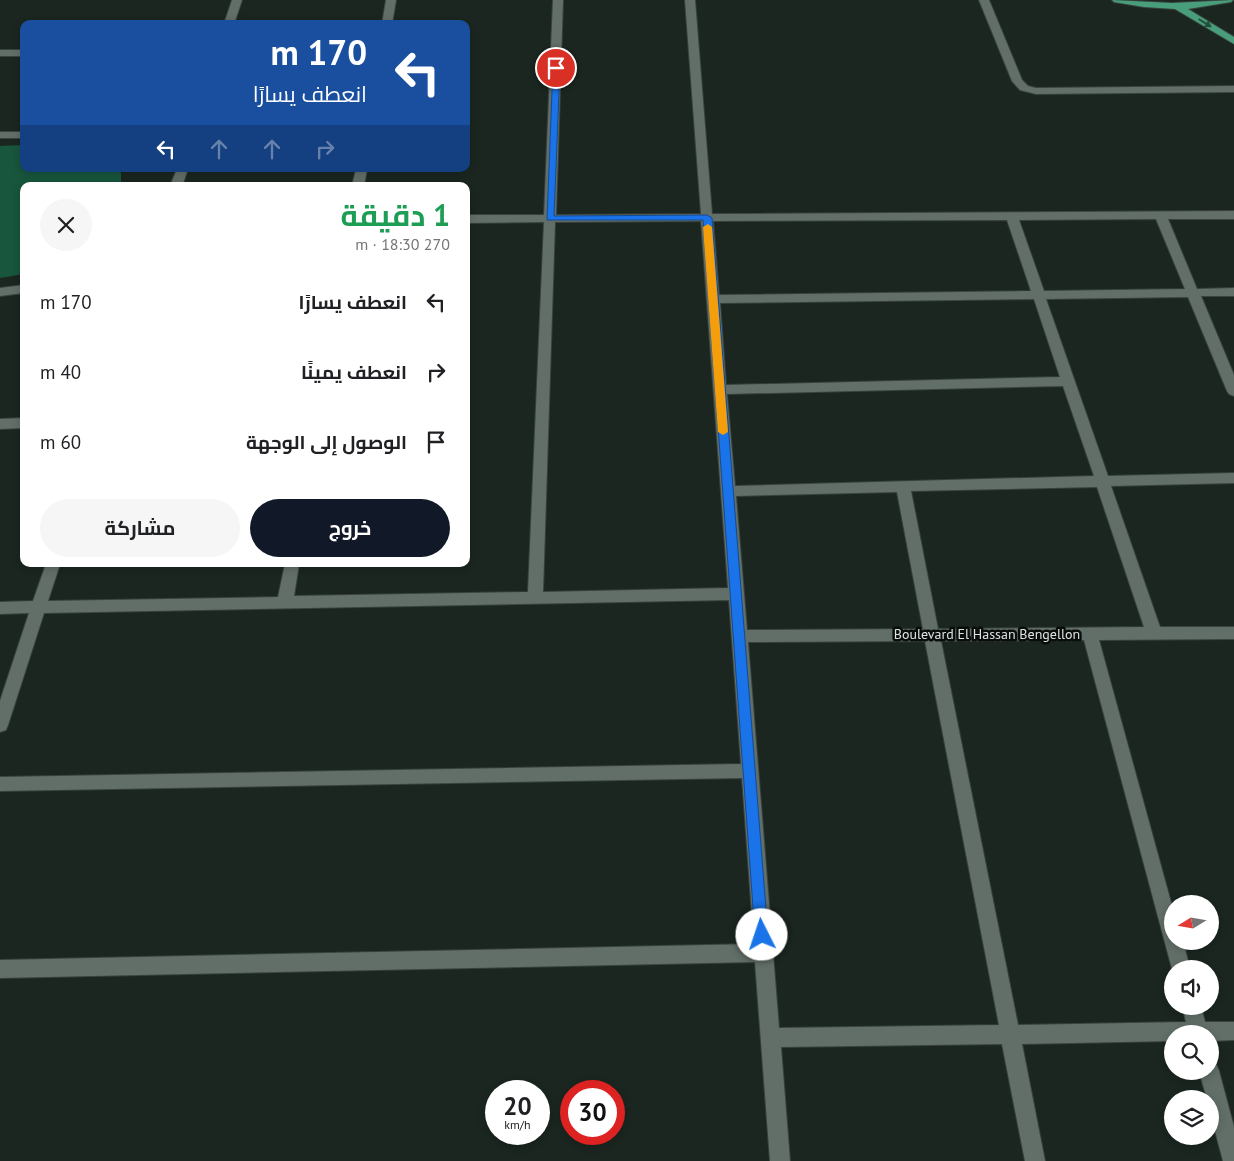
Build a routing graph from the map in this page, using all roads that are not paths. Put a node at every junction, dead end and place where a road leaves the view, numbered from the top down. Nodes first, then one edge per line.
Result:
1 (237, 0) edge
2 (391, 0) edge
3 (558, 0) edge
4 (690, 0) edge
5 (984, 0) edge
6 (1117, 0) edge
7 (1228, 0) edge
8 (1177, 6) junction
9 (230, 20) edge
10 (388, 20) edge
11 (1234, 41) edge
12 (0, 53) edge
13 (20, 53) edge
14 (1234, 89) edge
15 (0, 135) edge
16 (20, 135) edge
17 (1234, 215) edge
18 (1012, 216) junction
19 (1161, 216) junction
20 (550, 218) junction
21 (707, 218) junction
22 (470, 219) edge
23 (20, 290) edge
24 (0, 292) edge
25 (1193, 292) junction
26 (1234, 292) edge
27 (1038, 294) junction
28 (713, 299) junction
29 (1068, 382) junction
30 (720, 390) junction
31 (1234, 391) edge
32 (20, 423) edge
33 (0, 424) edge
34 (1234, 478) edge
35 (1102, 482) junction
36 (903, 487) junction
37 (728, 491) junction
38 (52, 567) edge
39 (291, 567) edge
40 (736, 594) junction
41 (535, 598) junction
42 (285, 602) junction
43 (39, 607) junction
44 (0, 608) edge
45 (1154, 633) junction
46 (1234, 633) edge
47 (1090, 634) junction
48 (933, 635) junction
49 (739, 636) junction
50 (0, 725) edge
51 (749, 771) junction
52 (0, 784) edge
53 (1164, 907) edge
54 (763, 953) junction
55 (0, 968) edge
56 (1234, 1031) edge
57 (1219, 1032) edge
58 (1164, 1033) edge
59 (1010, 1035) junction
60 (771, 1038) junction
61 (1211, 1080) edge
62 (780, 1161) edge
63 (1035, 1161) edge
64 (1233, 1161) edge

1 - 9 street
2 - 10 street
3 - 20 street
4 - 21 street
5 - 14 street
6 - 8 main road
7 - 8 main road
8 -> 11 main road
12 - 13 street
15 - 16 street
17 - 19 street
18 - 19 street
18 - 21 street
18 - 27 street
19 - 25 street
20 - 21 street
20 - 22 street
20 - 41 street
21 - 28 street
23 - 24 street
25 - 26 street
25 - 27 street
25 - 31 street
27 - 28 street
27 - 29 street
28 - 30 street
29 - 30 street
29 - 35 street
30 - 37 street
32 - 33 street
34 - 35 street
35 - 36 street
35 - 45 street
36 - 37 street
36 - 48 street
37 - 40 street
38 - 43 street
39 - 42 street
40 - 41 street
40 - 49 street
41 - 42 street
42 - 43 street
43 - 44 street
43 - 50 street
45 - 46 street, Boulevard El Hassan Bengellon
45 - 47 street, Boulevard El Hassan Bengellon
47 - 48 street, Boulevard El Hassan Bengellon
47 - 53 street
48 - 49 street, Boulevard El Hassan Bengellon
48 - 59 street
49 - 51 street
51 - 52 street
51 - 54 street
54 - 55 street
54 - 60 street
56 - 57 street
58 - 59 street
59 - 60 street
59 - 63 street
60 - 62 street
61 - 64 street

